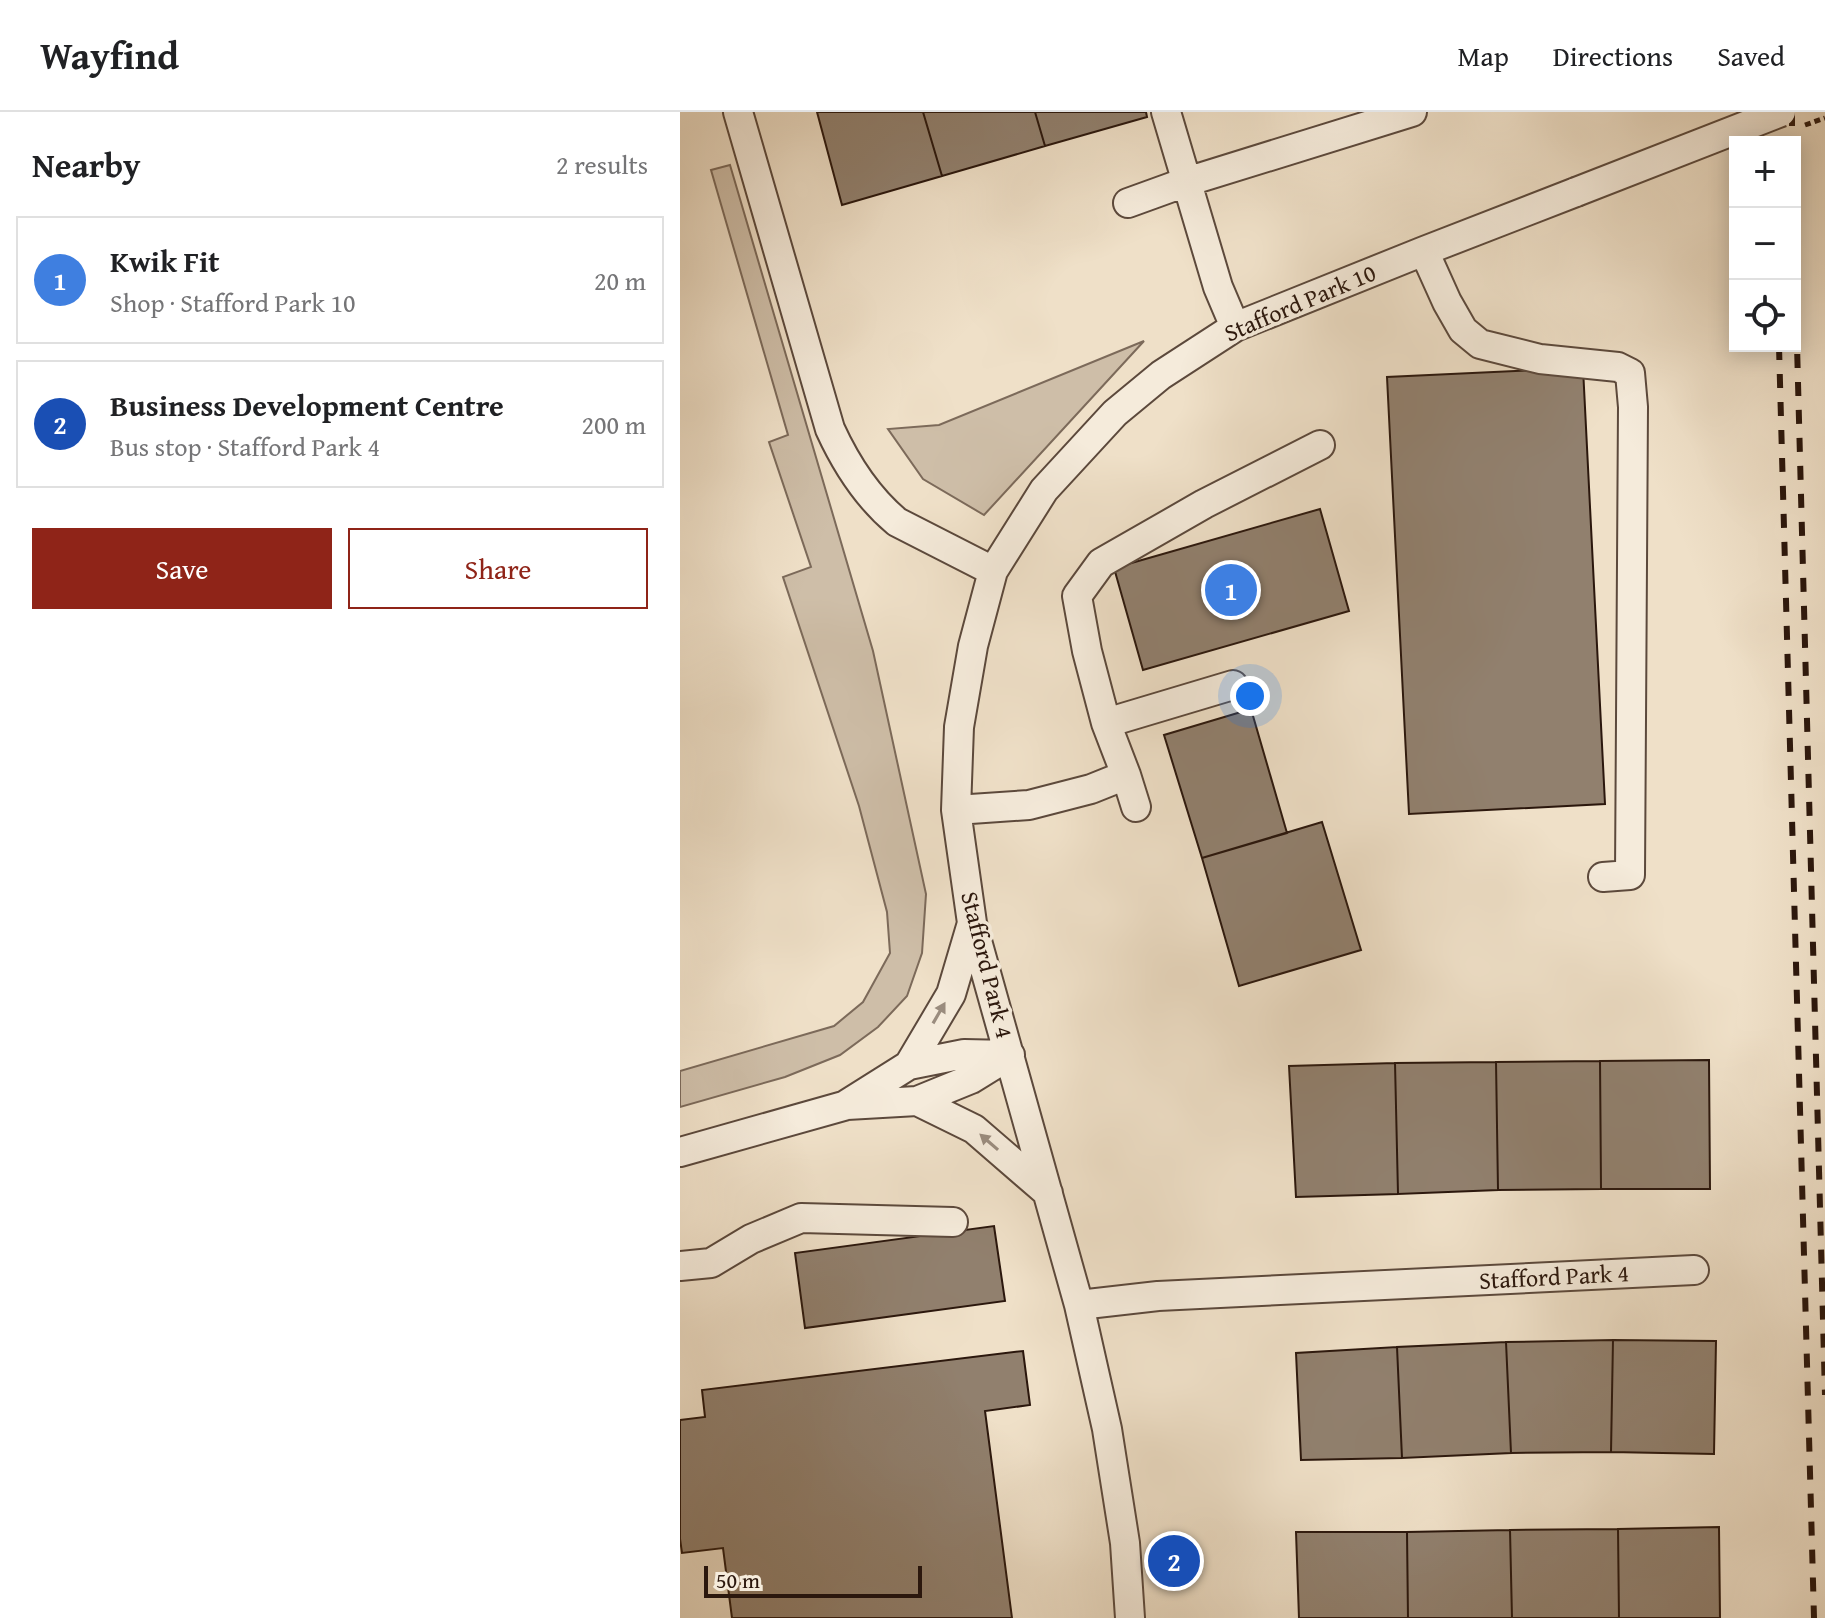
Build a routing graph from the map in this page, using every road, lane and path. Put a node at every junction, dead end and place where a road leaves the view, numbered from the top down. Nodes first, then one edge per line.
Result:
1 (738, 112) edge
2 (1166, 112) edge
3 (1412, 112) edge
4 (1781, 112) edge
5 (1186, 182) junction
6 (1128, 203) dead end
7 (1424, 251) junction
8 (1235, 327) junction
9 (1320, 445) dead end
10 (993, 571) junction
11 (1233, 685) dead end
12 (1106, 723) junction
13 (1126, 775) junction
14 (1136, 807) dead end
15 (956, 810) junction
16 (1603, 877) dead end
17 (972, 923) junction
18 (1010, 1055) junction
19 (909, 1065) junction
20 (917, 1101) junction
21 (847, 1105) junction
22 (680, 1152) edge
23 (1048, 1193) junction
24 (953, 1222) dead end
25 (680, 1266) edge
26 (1694, 1270) dead end
27 (1079, 1305) junction
28 (1130, 1618) edge

1 - 10 street
2 - 5 street
3 - 5 street
4 - 7 street, Stafford Park 10, bridge
5 - 6 street
5 - 8 street
7 - 8 street, Stafford Park 10
7 - 16 street
8 - 10 street, Stafford Park 10
9 - 12 street
10 - 15 street, Stafford Park 4
11 - 12 street
12 - 13 street
13 - 14 street
13 - 15 street
15 - 17 street, Stafford Park 4
17 - 18 street, Stafford Park 4
19 -> 17 street
18 - 19 street
18 - 20 street
18 - 23 street, Stafford Park 4
19 - 21 street
20 - 21 street
23 -> 20 street
21 - 22 street
23 - 27 street, Stafford Park 4
24 - 25 street
26 - 27 street, Stafford Park 4
27 - 28 street, Stafford Park 4

